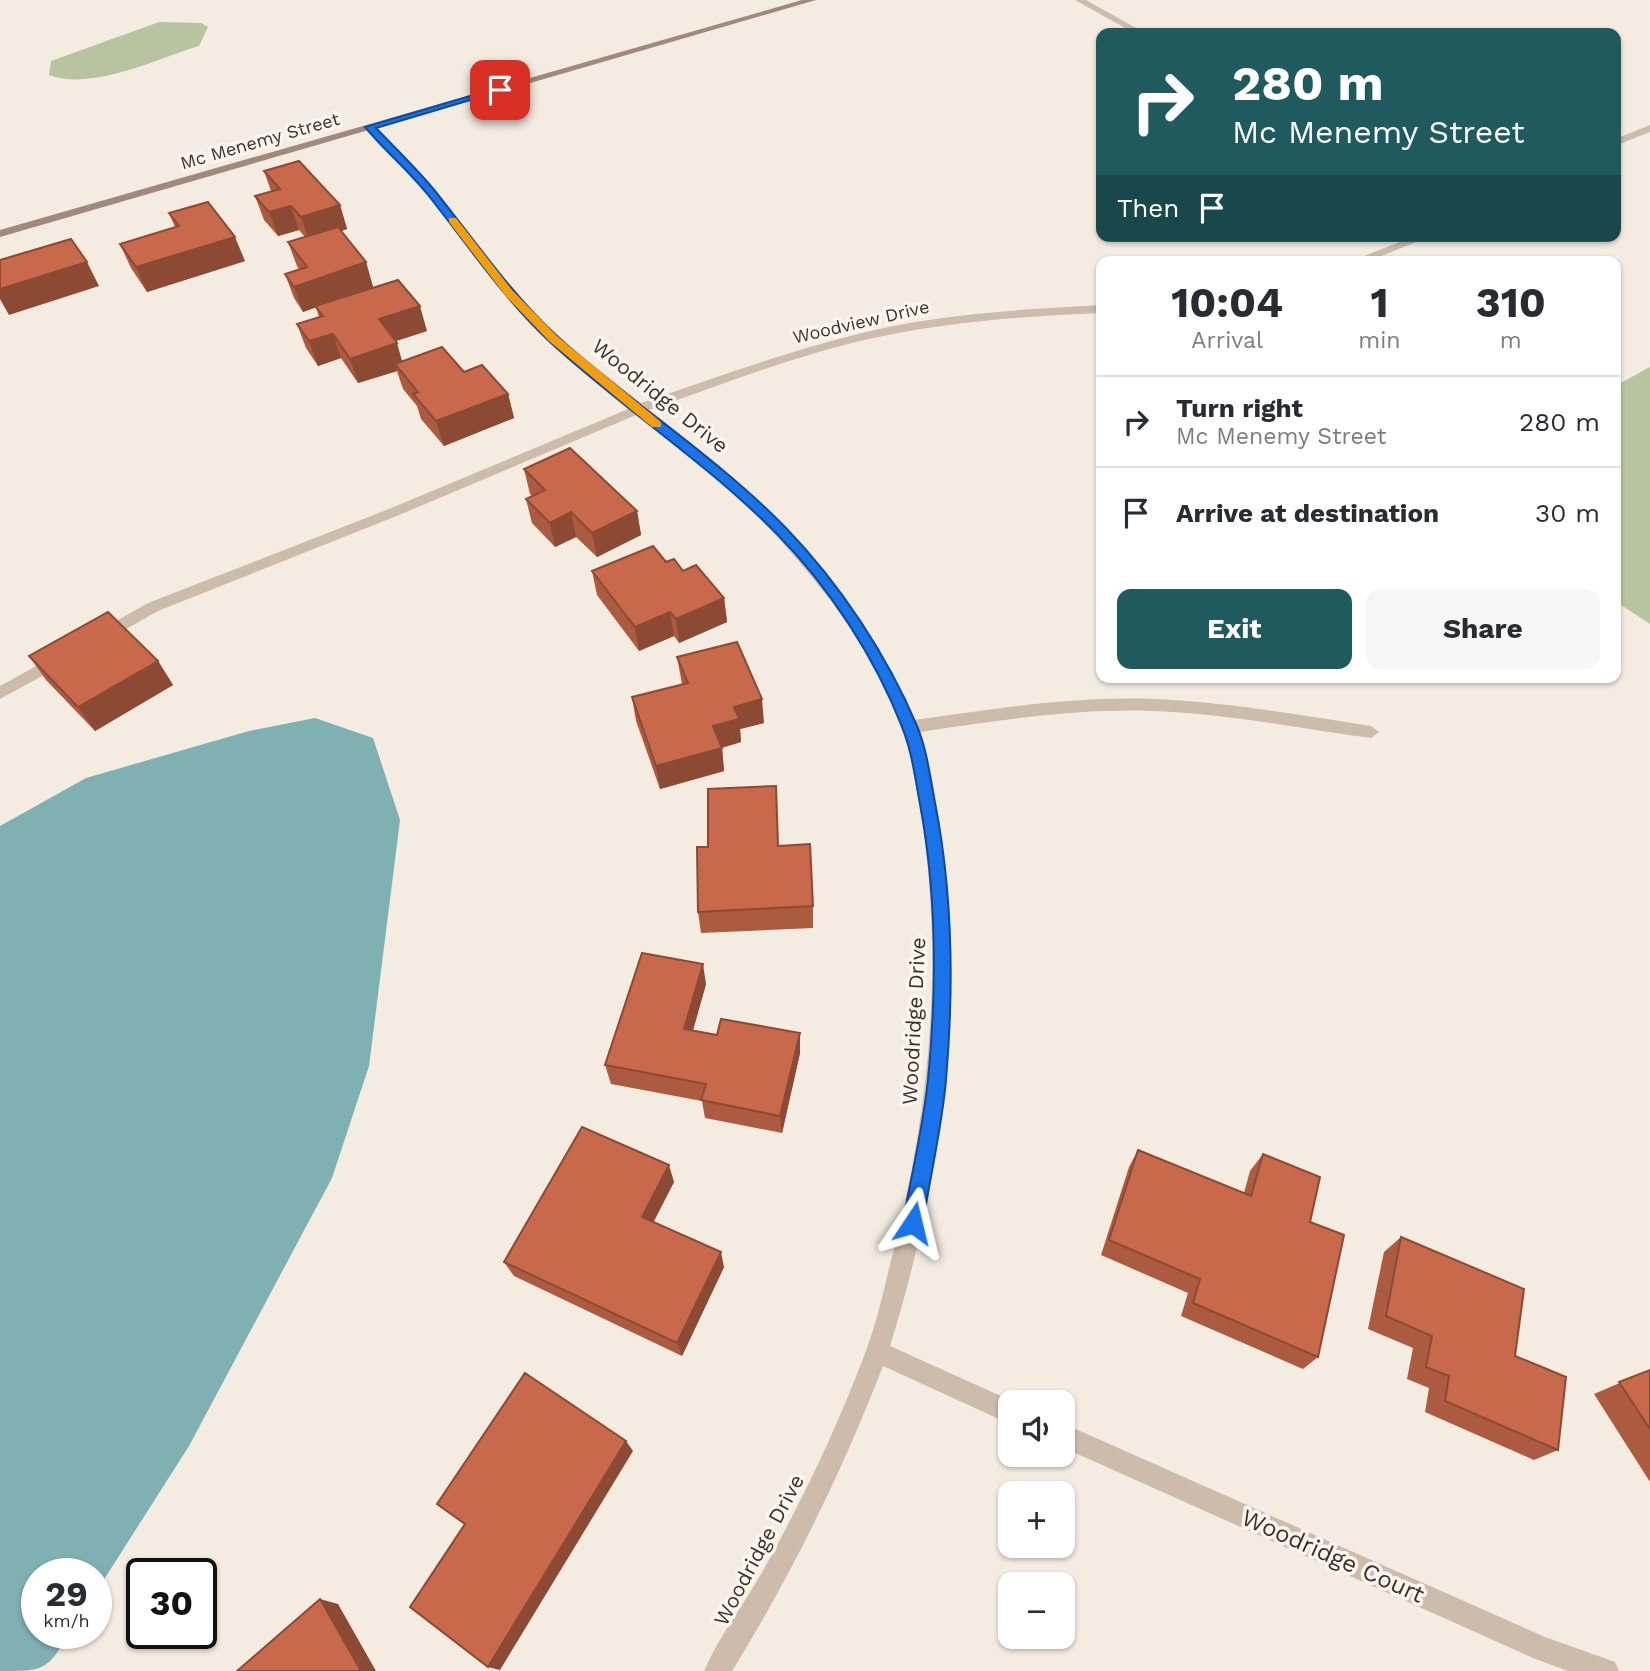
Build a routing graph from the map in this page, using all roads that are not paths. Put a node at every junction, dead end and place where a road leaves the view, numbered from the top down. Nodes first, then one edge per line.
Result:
1 (812, 0) edge
2 (1079, 0) edge
3 (1131, 28) edge
4 (370, 127) junction
5 (1650, 128) edge
6 (1621, 140) edge
7 (0, 233) edge
8 (1409, 242) edge
9 (1371, 256) edge
10 (1096, 309) edge
11 (638, 409) junction
12 (0, 692) edge
13 (910, 727) junction
14 (1371, 732) dead end
15 (877, 1353) junction
16 (998, 1407) edge
17 (1075, 1441) edge
18 (717, 1671) edge
19 (1606, 1671) edge

1 - 4 street, Mc Menemy Street
2 - 3 street
4 - 7 street, Mc Menemy Street
4 - 11 street, Woodridge Drive
5 - 6 street
8 - 9 street
10 - 11 street, Woodview Drive
11 - 12 street, Woodview Drive
11 - 13 street, Woodridge Drive
13 - 14 street
13 - 15 street, Woodridge Drive
15 - 16 street
15 - 18 street, Woodridge Drive
17 - 19 street, Woodridge Court

